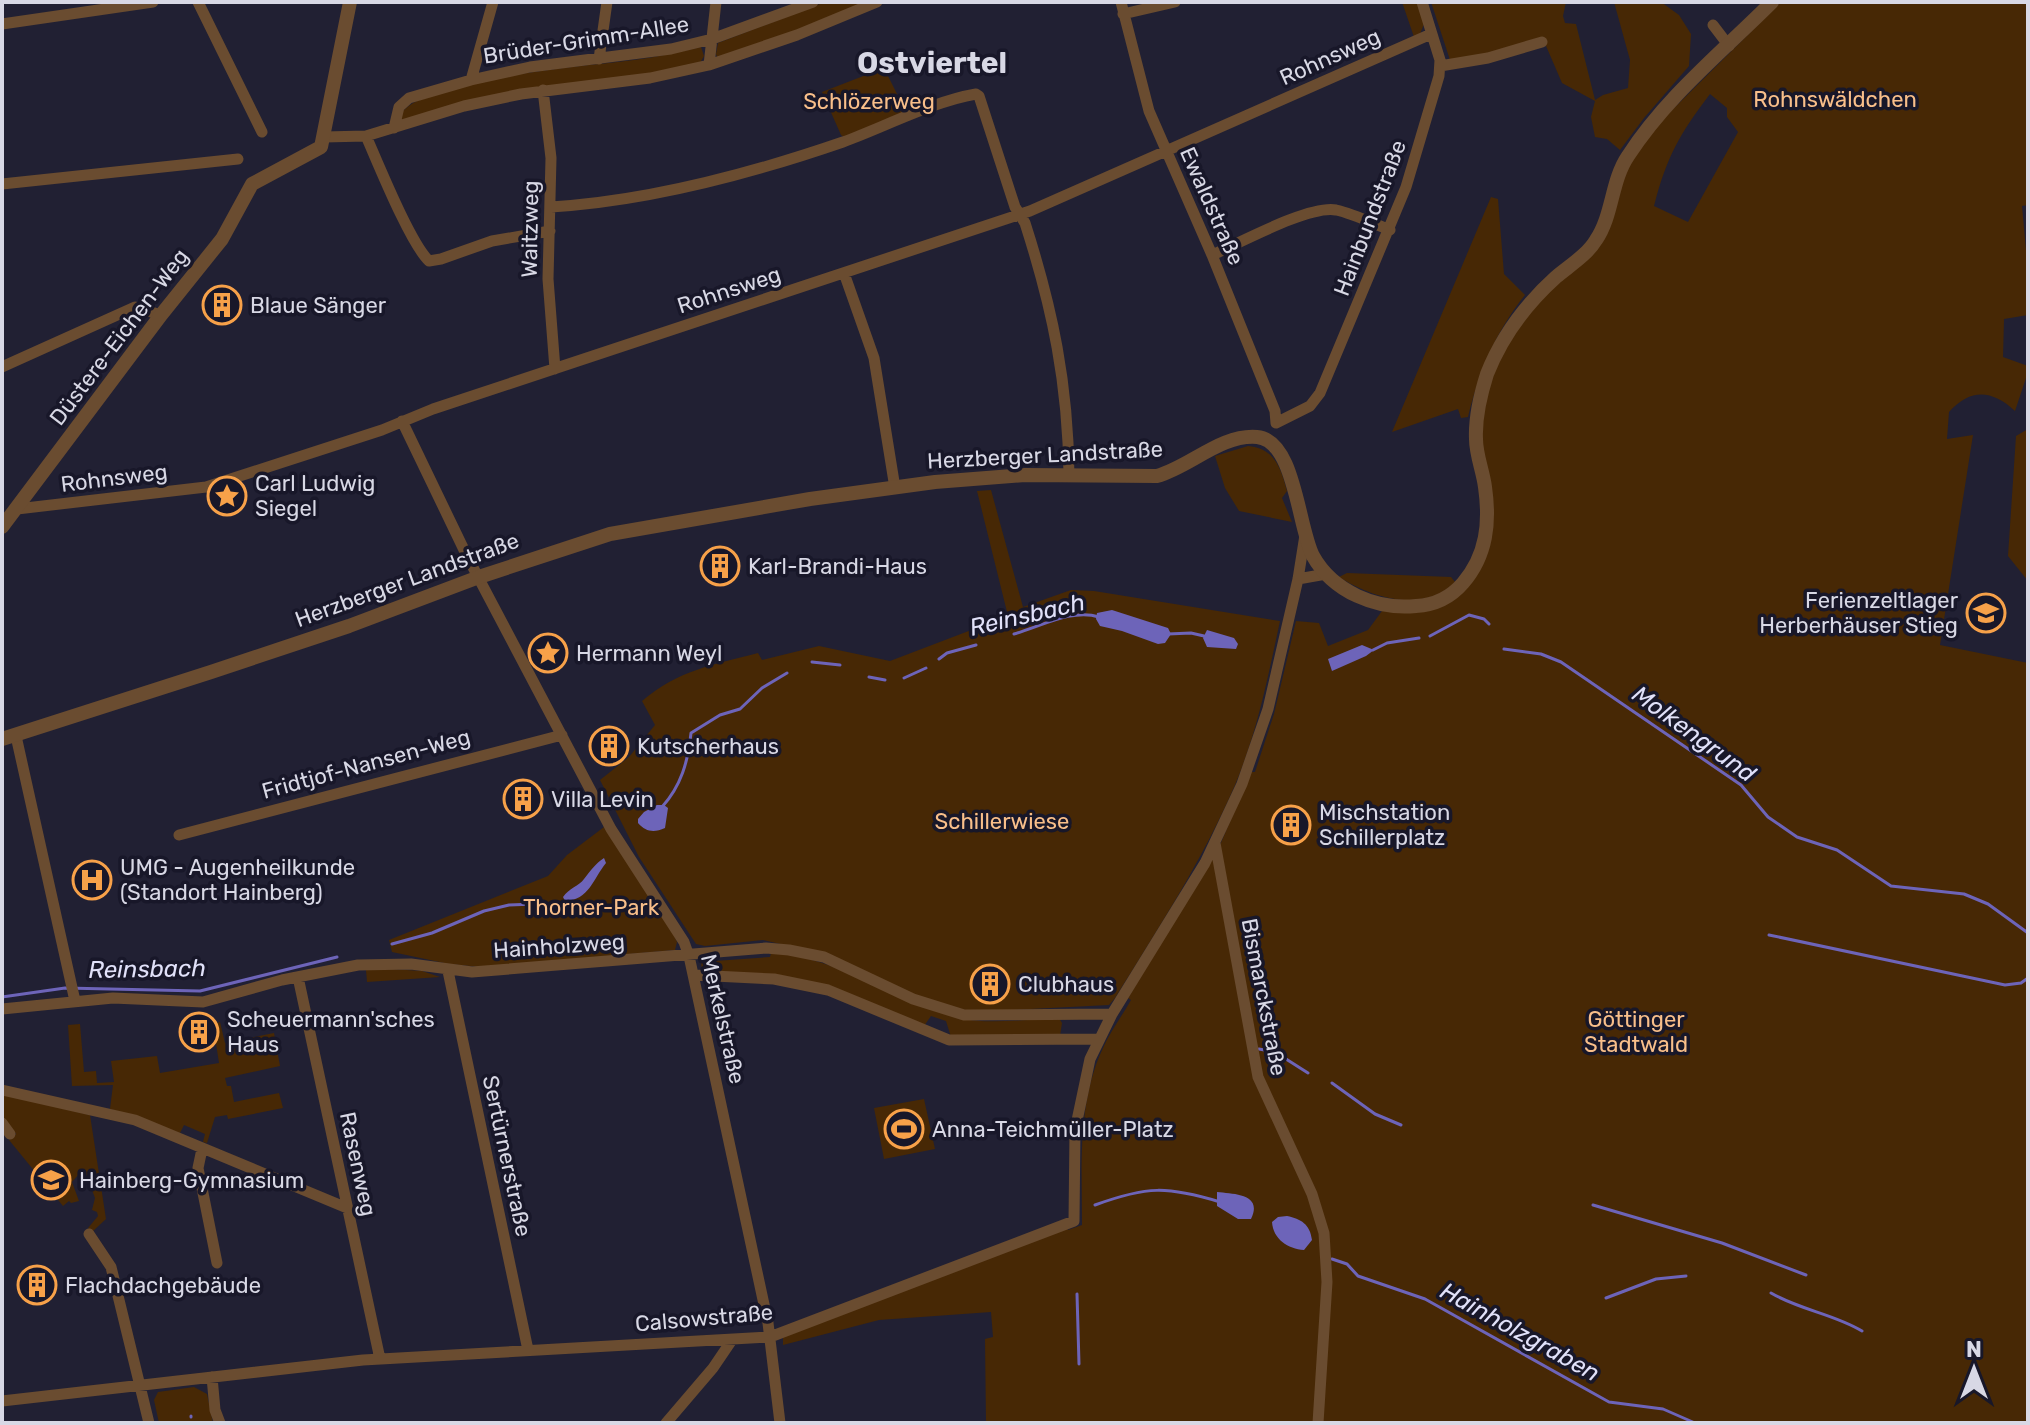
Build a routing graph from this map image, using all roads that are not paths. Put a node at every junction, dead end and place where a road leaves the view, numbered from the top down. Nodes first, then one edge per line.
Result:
1 (153, 2) edge
2 (198, 2) edge
3 (350, 2) edge
4 (493, 2) edge
5 (607, 2) edge
6 (716, 2) edge
7 (813, 2) edge
8 (877, 2) edge
9 (1175, 2) edge
10 (1422, 2) edge
11 (1772, 2) edge
12 (1122, 8) edge
13 (2, 24) edge
14 (1713, 25) dead end
15 (1431, 34) junction
16 (712, 39) junction
17 (1542, 42) dead end
18 (1729, 46) junction
19 (599, 59) junction
20 (709, 65) junction
21 (1440, 66) junction
22 (471, 80) junction
23 (543, 90) junction
24 (394, 128) junction
25 (262, 132) dead end
26 (366, 136) junction
27 (324, 137) junction
28 (1166, 151) junction
29 (238, 159) dead end
30 (2, 184) edge
31 (551, 207) junction
32 (1020, 215) junction
33 (1390, 230) junction
34 (550, 231) junction
35 (1212, 255) junction
36 (844, 273) junction
37 (161, 315) junction
38 (2, 367) edge
39 (555, 369) junction
40 (402, 421) junction
41 (1276, 423) junction
42 (1268, 439) junction
43 (1069, 475) junction
44 (895, 488) junction
45 (17, 509) junction
46 (2, 525) edge
47 (1305, 535) junction
48 (1326, 574) junction
49 (479, 577) junction
50 (1298, 579) junction
51 (562, 735) junction
52 (9, 737) edge
53 (179, 835) dead end
54 (1215, 843) junction
55 (689, 956) junction
56 (448, 971) junction
57 (694, 975) junction
58 (298, 977) junction
59 (74, 992) junction
60 (2, 1009) edge
61 (1112, 1014) junction
62 (1098, 1039) junction
63 (2, 1090) edge
64 (2, 1123) edge
65 (10, 1134) dead end
66 (202, 1149) junction
67 (347, 1208) junction
68 (89, 1234) dead end
69 (217, 1263) dead end
70 (770, 1337) junction
71 (732, 1340) junction
72 (528, 1350) junction
73 (380, 1359) junction
74 (212, 1377) junction
75 (139, 1385) junction
76 (2, 1401) edge
77 (149, 1423) edge
78 (220, 1423) edge
79 (666, 1423) edge
80 (780, 1423) edge
81 (1318, 1423) edge

1 - 13 street
2 - 25 street
3 - 27 street
4 - 22 street
5 - 19 street
6 - 16 street
7 - 16 street, Brüder-Grimm-Allee
8 - 20 street, Brüder-Grimm-Allee
9 - 12 street
10 - 15 street
11 - 18 street
12 - 28 street, Ewaldstraße
14 - 18 street
15 - 21 street
15 - 28 street, Rohnsweg
16 - 19 street, Brüder-Grimm-Allee
16 - 20 street, Brüder-Grimm-Allee
17 - 21 street
18 - 48 street
19 - 22 street, Brüder-Grimm-Allee
20 - 23 street, Brüder-Grimm-Allee
21 - 33 street, Hainbundstraße
22 - 24 street, Brüder-Grimm-Allee
23 - 24 street, Brüder-Grimm-Allee
23 - 31 street, Waitzweg
24 - 26 street, Brüder-Grimm-Allee
26 - 27 street, Brüder-Grimm-Allee
26 - 34 street
27 - 37 street, Düstere-Eichen-Weg
28 - 32 street, Rohnsweg
28 - 35 street, Ewaldstraße
29 - 30 street
31 - 32 street
31 - 34 street, Waitzweg
32 - 36 street, Rohnsweg
32 - 43 street
33 - 35 street
33 - 41 street, Hainbundstraße
34 - 39 street, Waitzweg
35 - 41 street, Ewaldstraße
36 - 39 street, Rohnsweg
36 - 44 street
37 - 38 street
37 - 45 street, Düstere-Eichen-Weg
39 - 40 street, Rohnsweg
40 - 45 street, Rohnsweg
40 - 49 street, Merkelstraße
41 - 42 street
42 - 43 street, Herzberger Landstraße
42 - 47 street
43 - 44 street, Herzberger Landstraße
44 - 49 street, Herzberger Landstraße
45 - 46 street, Düstere-Eichen-Weg
47 - 48 street
47 - 50 street
48 - 50 street
49 - 51 street, Merkelstraße
49 - 52 street, Herzberger Landstraße
50 - 54 street
51 - 53 street, Fridtjof-Nansen-Weg
51 - 55 street, Merkelstraße
52 - 59 street
54 - 61 street, Calsowstraße
54 - 81 street, Bismarckstraße
55 - 56 street, Hainholzweg
55 - 57 street, Merkelstraße
55 - 61 street, Hainholzweg
56 - 58 street, Hainholzweg
56 - 72 street, Sertürnerstraße
57 - 62 street
57 - 70 street, Merkelstraße
58 - 59 street, Hainholzweg
58 - 67 street, Rasenweg
59 - 60 street, Hainholzweg
61 - 62 street, Calsowstraße
62 - 70 street, Calsowstraße
63 - 66 street
64 - 65 street
66 - 67 street
66 - 69 street
67 - 73 street, Rasenweg
68 - 75 street
70 - 71 street, Calsowstraße
70 - 80 street, Merkelstraße
71 - 72 street, Calsowstraße
71 - 79 street
72 - 73 street, Calsowstraße
73 - 74 street, Calsowstraße
74 - 75 street, Calsowstraße
74 - 78 street
75 - 76 street, Calsowstraße
75 - 77 street

